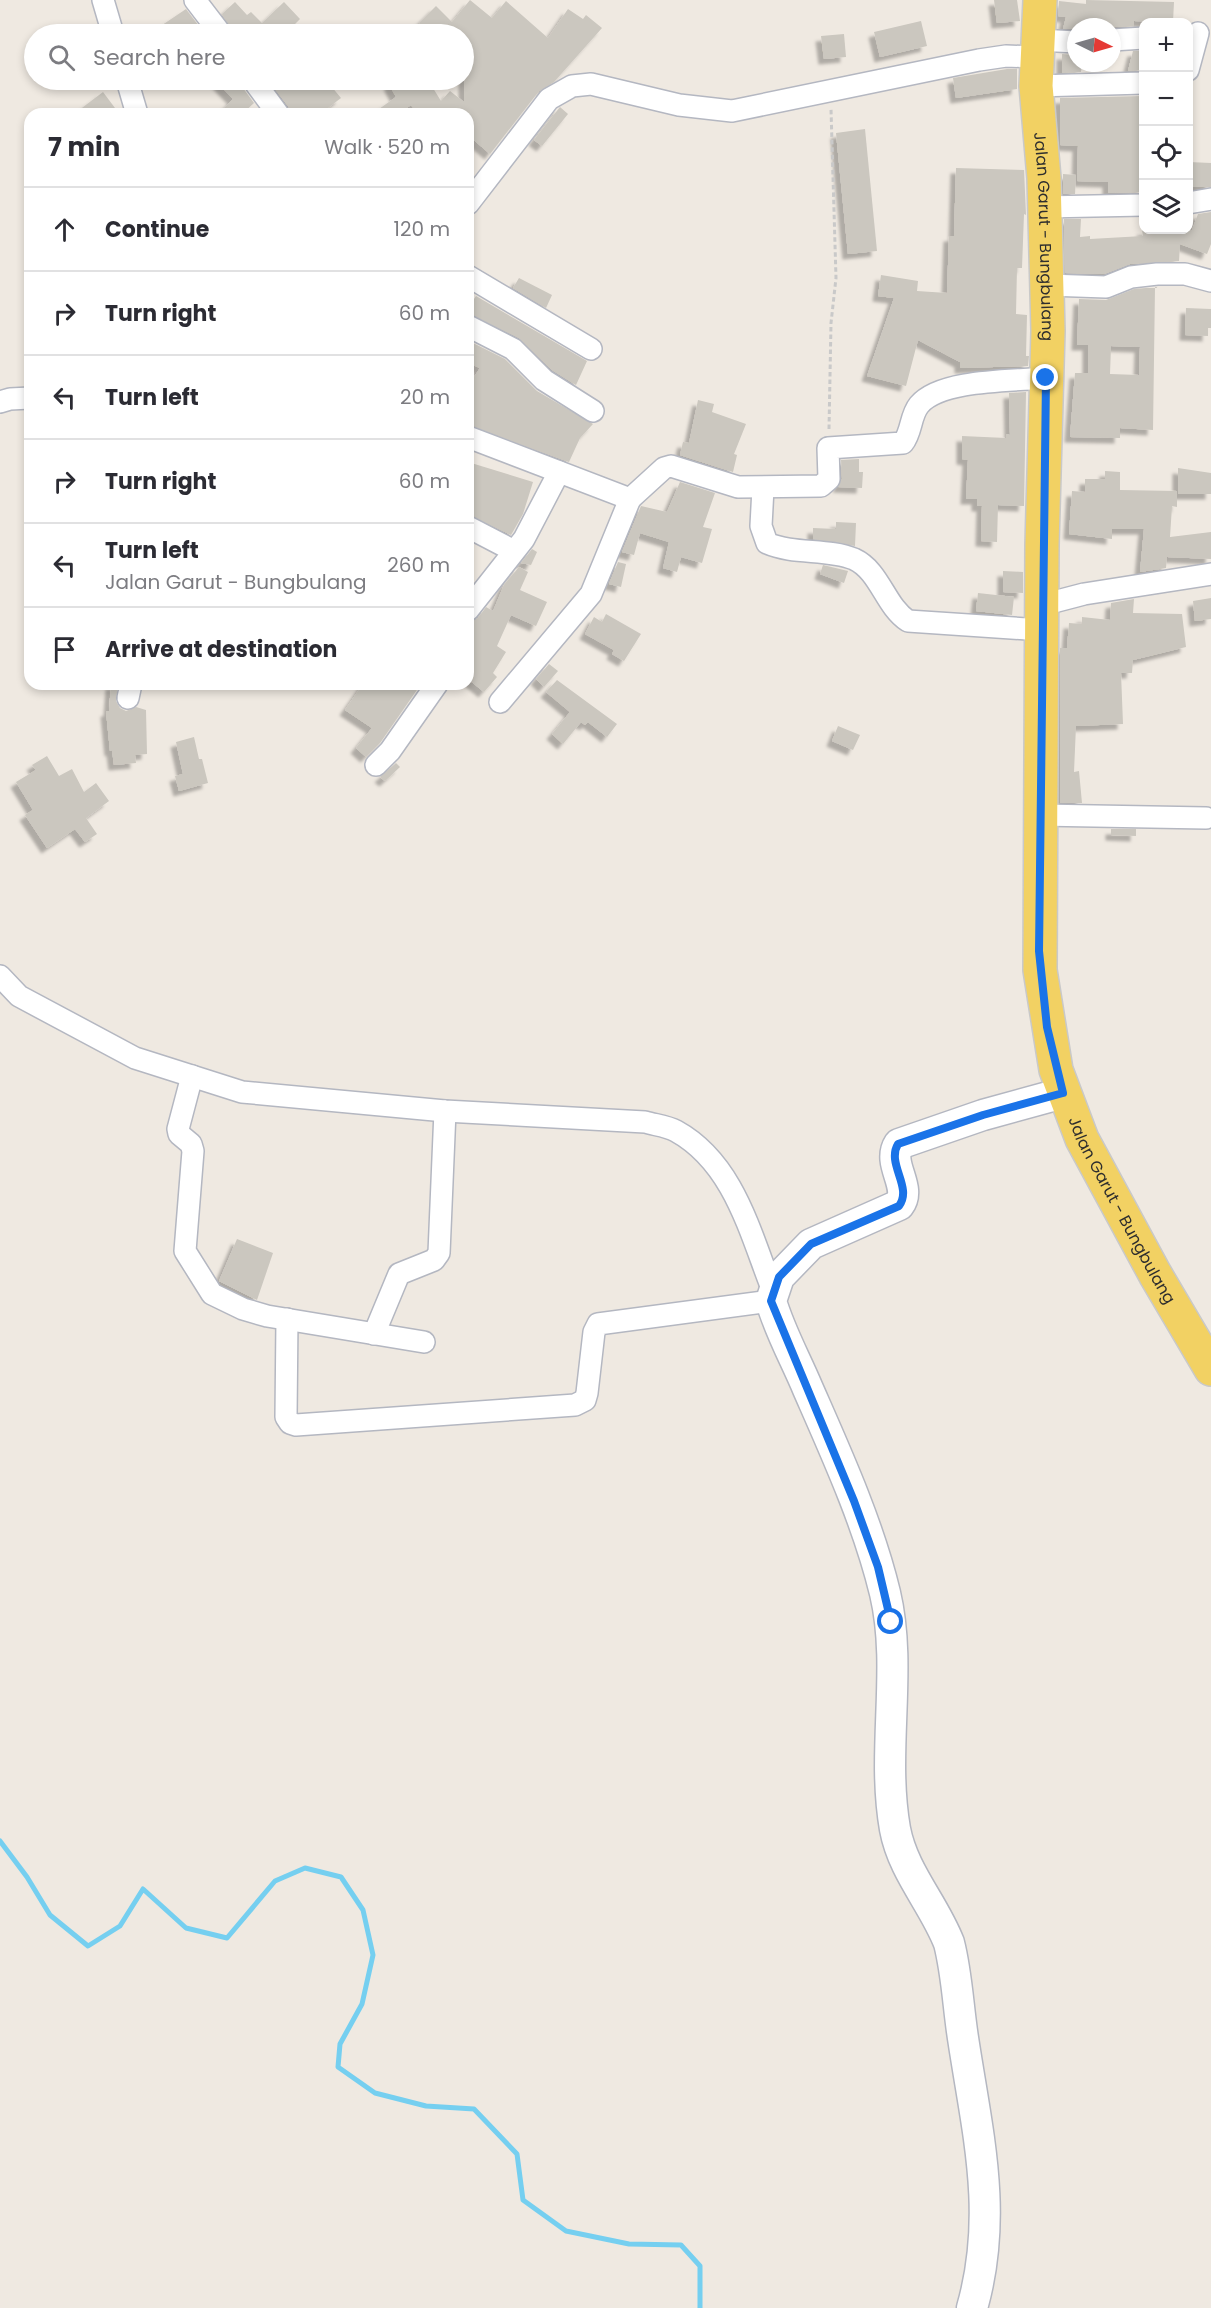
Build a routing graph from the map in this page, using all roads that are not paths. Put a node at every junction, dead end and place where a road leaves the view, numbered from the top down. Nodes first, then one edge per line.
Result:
1 (103, 0) edge
2 (195, 0) edge
3 (1040, 0) edge
4 (110, 24) edge
5 (213, 24) edge
6 (1199, 32) edge
7 (1139, 38) edge
8 (1121, 39) edge
9 (1067, 46) edge
10 (1193, 53) edge
11 (1036, 61) junction
12 (1139, 82) edge
13 (130, 90) edge
14 (261, 90) edge
15 (135, 108) edge
16 (274, 108) edge
17 (474, 196) edge
18 (1211, 199) edge
19 (1193, 201) edge
20 (1139, 205) edge
21 (1044, 207) junction
22 (474, 280) edge
23 (1211, 281) edge
24 (1048, 285) junction
25 (474, 329) edge
26 (591, 349) dead end
27 (1046, 378) junction
28 (24, 398) edge
29 (0, 402) edge
30 (593, 411) dead end
31 (474, 439) edge
32 (559, 472) junction
33 (763, 488) junction
34 (630, 499) junction
35 (474, 529) edge
36 (514, 551) junction
37 (1211, 574) edge
38 (474, 602) edge
39 (1042, 618) junction
40 (433, 690) edge
41 (500, 702) dead end
42 (376, 765) dead end
43 (1039, 815) junction
44 (1206, 818) dead end
45 (0, 976) edge
46 (192, 1076) junction
47 (1063, 1093) junction
48 (445, 1111) junction
49 (772, 1296) junction
50 (287, 1319) junction
51 (374, 1334) junction
52 (424, 1342) dead end
53 (1211, 1369) edge
54 (972, 2308) edge

1 - 4 street
2 - 5 street
3 - 11 main road, Jalan Garut - Bungbulang
6 - 10 street
7 - 8 street
9 - 11 street
11 - 12 street
11 - 17 street
11 - 21 main road, Jalan Garut - Bungbulang
13 - 15 street
14 - 16 street
18 - 19 street
20 - 21 street
21 - 24 main road, Jalan Garut - Bungbulang
22 - 26 street
23 - 24 street
24 - 27 main road, Jalan Garut - Bungbulang
25 - 30 street
27 - 33 street
27 - 39 main road, Jalan Garut - Bungbulang
28 - 29 street
31 - 32 street
32 - 34 street
32 - 36 street
33 - 34 street
33 - 39 street
34 - 41 street
35 - 36 street
36 - 38 street
37 - 39 street
39 - 43 main road, Jalan Garut - Bungbulang
40 - 42 street
43 - 44 street
43 - 47 main road, Jalan Garut - Bungbulang
45 - 46 street
46 - 48 street
46 - 50 street
47 - 49 street
47 - 53 main road, Jalan Garut - Bungbulang
48 - 49 street
48 - 51 street
49 - 50 street
49 - 54 street
50 - 51 street
51 - 52 street

